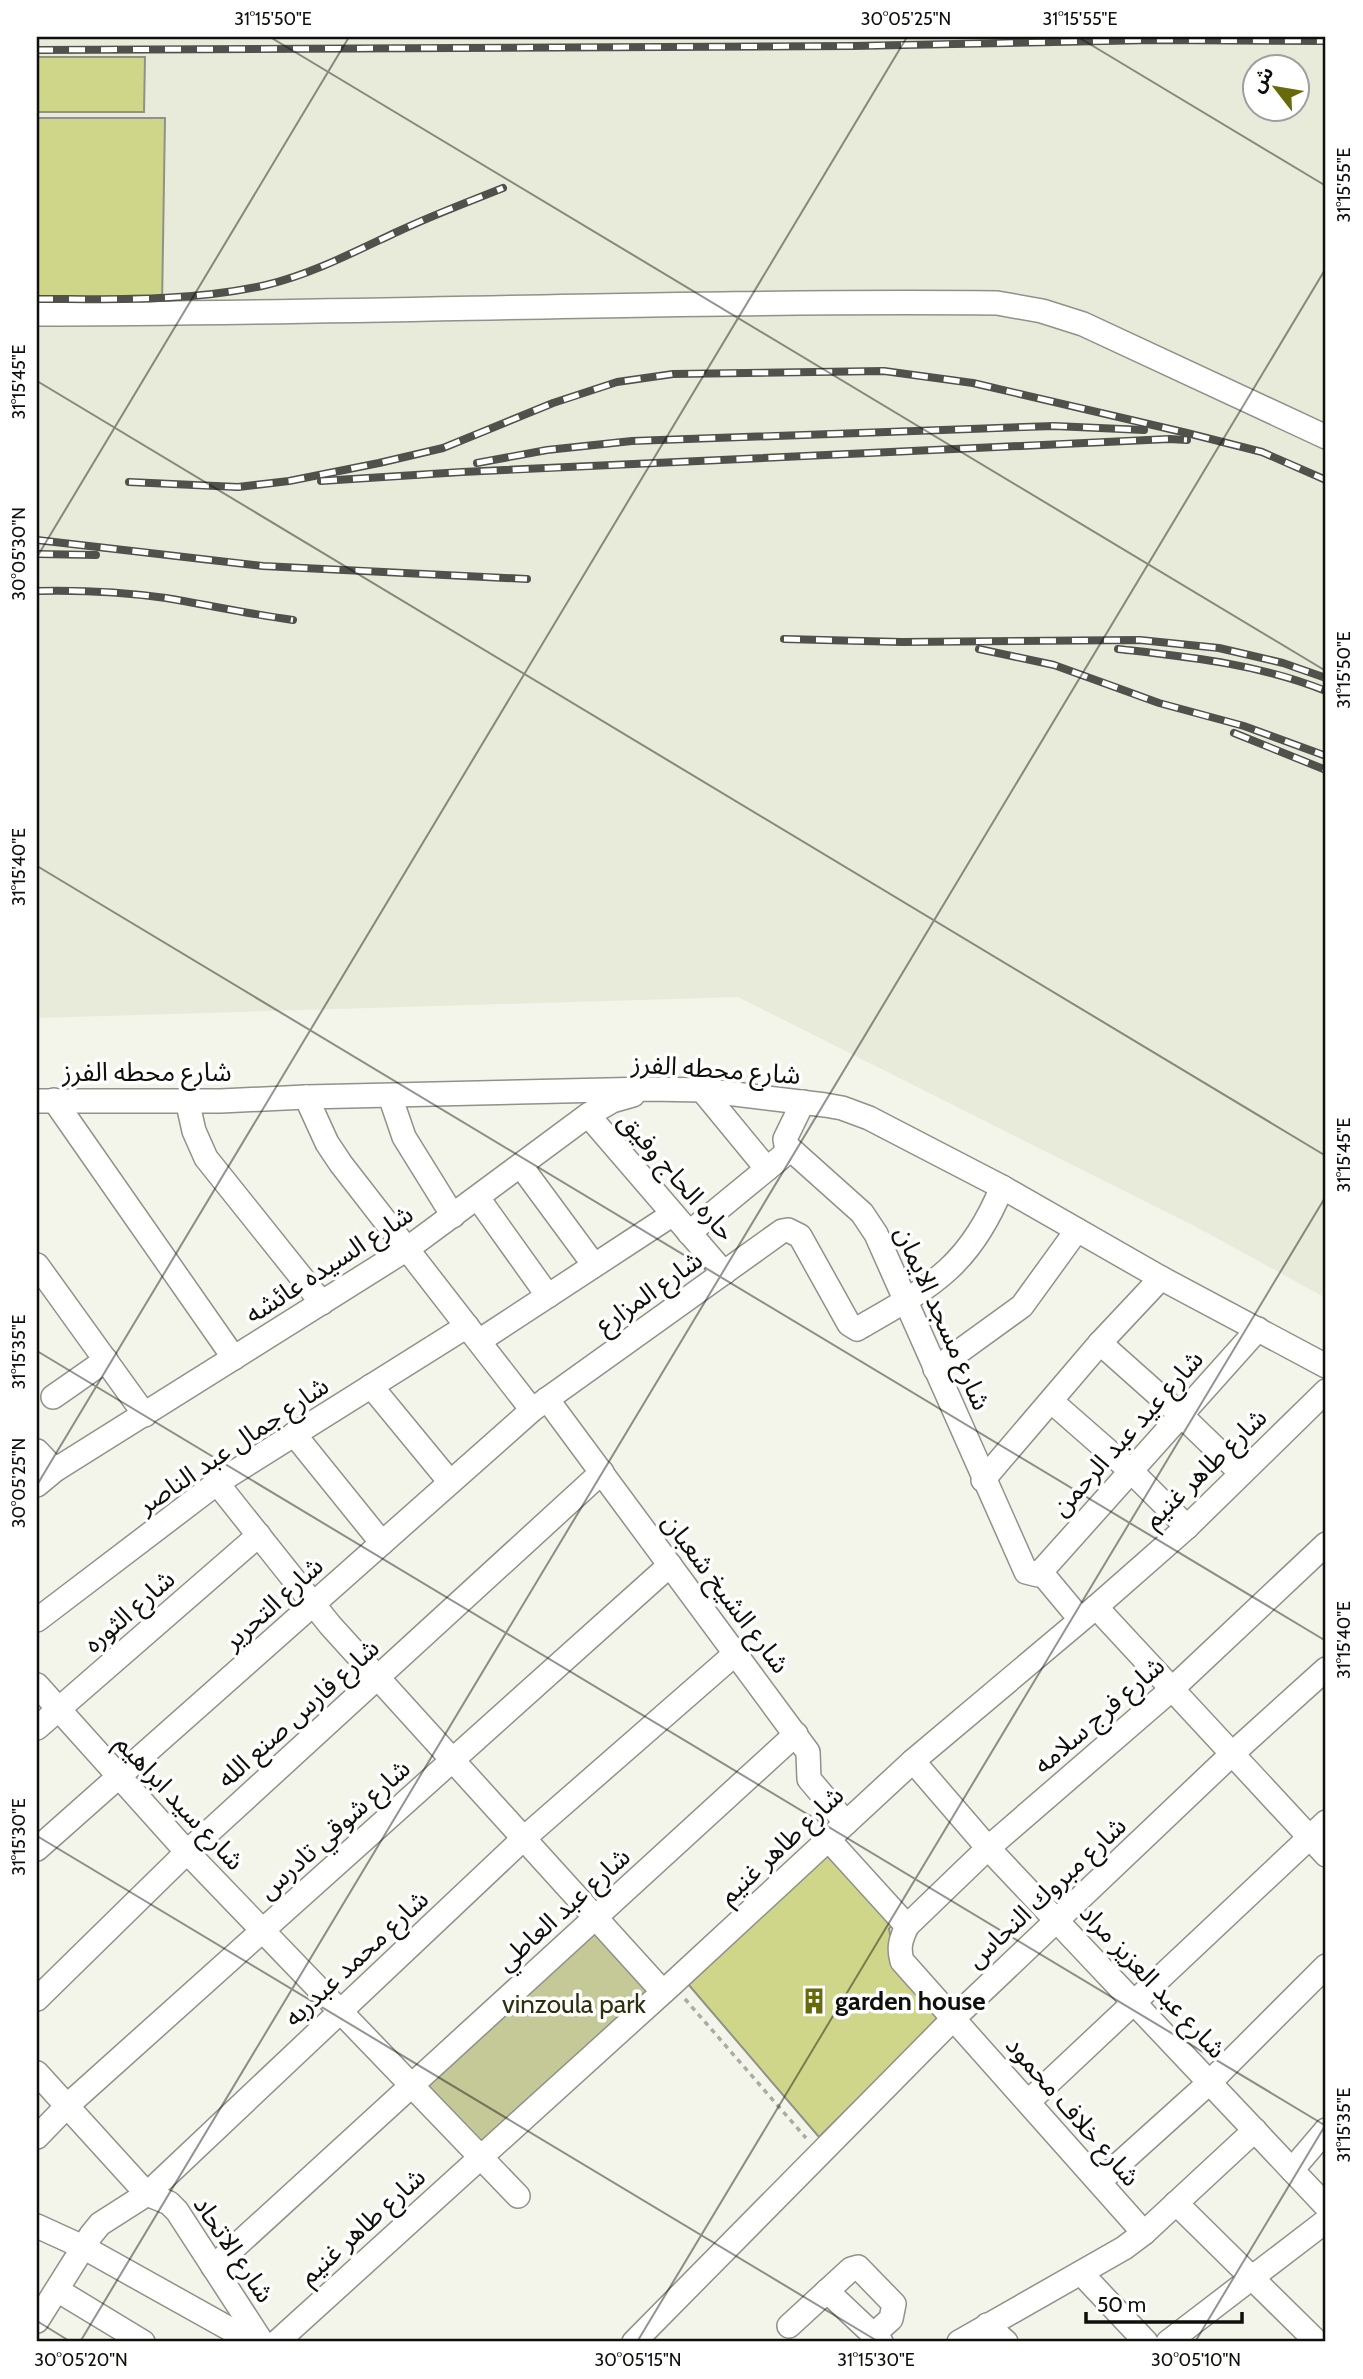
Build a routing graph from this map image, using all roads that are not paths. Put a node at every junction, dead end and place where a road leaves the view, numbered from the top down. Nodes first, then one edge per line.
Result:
1 (37, 314) edge
2 (1326, 437) edge
3 (650, 1089) junction
4 (702, 1090) junction
5 (390, 1096) junction
6 (306, 1097) junction
7 (45, 1100) edge
8 (187, 1100) junction
9 (803, 1102) junction
10 (588, 1115) junction
11 (790, 1150) junction
12 (521, 1166) junction
13 (767, 1169) junction
14 (1003, 1186) junction
15 (478, 1198) junction
16 (673, 1214) junction
17 (453, 1216) junction
18 (1077, 1230) junction
19 (689, 1233) junction
20 (407, 1249) junction
21 (37, 1265) edge
22 (594, 1265) junction
23 (724, 1273) junction
24 (1161, 1278) junction
25 (44, 1292) edge
26 (548, 1296) junction
27 (905, 1301) junction
28 (322, 1303) junction
29 (1258, 1329) junction
30 (473, 1334) junction
31 (1100, 1343) junction
32 (234, 1358) junction
33 (106, 1360) junction
34 (1326, 1366) edge
35 (934, 1368) junction
36 (371, 1386) junction
37 (1326, 1391) edge
38 (53, 1397) dead end
39 (1051, 1401) junction
40 (540, 1404) junction
41 (145, 1415) junction
42 (1182, 1416) junction
43 (294, 1434) junction
44 (37, 1451) edge
45 (54, 1470) junction
46 (1131, 1471) junction
47 (602, 1472) junction
48 (1241, 1473) junction
49 (983, 1480) junction
50 (450, 1482) junction
51 (217, 1483) junction
52 (37, 1485) edge
53 (1186, 1527) junction
54 (259, 1535) junction
55 (382, 1543) junction
56 (1326, 1544) edge
57 (670, 1564) junction
58 (1039, 1573) junction
59 (314, 1604) junction
60 (1088, 1613) junction
61 (37, 1620) edge
62 (736, 1653) junction
63 (1326, 1669) edge
64 (379, 1677) junction
65 (37, 1685) edge
66 (1172, 1689) junction
67 (59, 1710) junction
68 (37, 1728) edge
69 (796, 1734) junction
70 (1233, 1753) junction
71 (453, 1759) junction
72 (913, 1761) junction
73 (118, 1777) junction
74 (846, 1823) junction
75 (1318, 1830) edge
76 (523, 1839) junction
77 (828, 1839) junction
78 (988, 1848) junction
79 (37, 1849) edge
80 (187, 1852) junction
81 (1326, 1855) edge
82 (594, 1918) junction
83 (1056, 1920) junction
84 (907, 1926) junction
85 (262, 1931) junction
86 (1326, 1966) edge
87 (668, 1988) junction
88 (37, 1999) edge
89 (1135, 2003) junction
90 (340, 2012) junction
91 (954, 2018) junction
92 (37, 2073) edge
93 (1210, 2082) junction
94 (411, 2086) junction
95 (1028, 2102) junction
96 (68, 2105) junction
97 (1255, 2130) junction
98 (1326, 2130) edge
99 (37, 2137) edge
100 (479, 2158) junction
101 (1293, 2170) junction
102 (1099, 2182) junction
103 (147, 2194) junction
104 (518, 2196) dead end
105 (1176, 2203) junction
106 (1326, 2206) edge
107 (1326, 2221) edge
108 (37, 2226) edge
109 (1143, 2233) junction
110 (83, 2246) junction
111 (213, 2267) junction
112 (1081, 2273) junction
113 (1252, 2278) junction
114 (877, 2286) junction
115 (57, 2290) junction
116 (827, 2291) junction
117 (849, 2312) junction
118 (37, 2321) edge
119 (987, 2325) junction
120 (789, 2326) dead end
121 (1316, 2338) edge
122 (241, 2339) edge
123 (877, 2339) edge
124 (143, 2342) edge
125 (262, 2342) edge
126 (277, 2342) edge
127 (634, 2342) edge
128 (959, 2342) edge
129 (1006, 2342) edge
130 (1146, 2342) edge
131 (1168, 2342) edge

1 - 2 street
3 - 4 street, شارع محطه الفرز
3 - 5 street, شارع محطه الفرز
3 - 10 street, شارع السيده عائشه
4 - 9 street, شارع محطه الفرز
4 - 13 street
5 - 6 street, شارع محطه الفرز
5 - 17 street
6 - 8 street, شارع محطه الفرز
6 - 20 street, شارع الشيخ شعبان
7 - 8 street, شارع محطه الفرز
7 - 32 street
8 - 28 street
9 - 11 street
9 - 14 street, شارع محطه الفرز
10 - 12 street, شارع السيده عائشه
10 - 16 street, حاره الحاج وفيق
11 - 13 street
11 - 27 street, شارع مسجد الايمان
12 - 15 street, شارع السيده عائشه
12 - 22 street
13 - 19 street
14 - 18 street, شارع محطه الفرز
14 - 27 street
15 - 17 street, شارع السيده عائشه
15 - 26 street
16 - 19 street, حاره الحاج وفيق
16 - 22 street, شارع جمال عبد الناصر
17 - 20 street, شارع السيده عائشه
18 - 24 street, شارع محطه الفرز
18 - 35 street
19 - 23 street, حاره الحاج وفيق
20 - 28 street, شارع السيده عائشه
20 - 30 street, شارع الشيخ شعبان
21 - 25 street
22 - 26 street, شارع جمال عبد الناصر
23 - 27 street, شارع المزارع
23 - 40 street, شارع المزارع
24 - 29 street, شارع محطه الفرز
24 - 31 street
25 - 33 street
26 - 30 street, شارع جمال عبد الناصر
27 - 35 street, شارع مسجد الايمان
28 - 32 street, شارع السيده عائشه
29 - 34 street, شارع محطه الفرز
29 - 42 street, شارع عيد عبد الرحمن
30 - 36 street, شارع جمال عبد الناصر
30 - 40 street, شارع الشيخ شعبان
31 - 39 street
31 - 42 street
32 - 41 street, شارع السيده عائشه
33 - 38 street
33 - 41 street
35 - 49 street, شارع مسجد الايمان
36 - 43 street, شارع جمال عبد الناصر
36 - 50 street
37 - 48 street, شارع طاهر غنيم
39 - 46 street
39 - 49 street
40 - 47 street, شارع الشيخ شعبان
40 - 50 street, شارع التحرير
41 - 45 street, شارع السيده عائشه
42 - 46 street, شارع عيد عبد الرحمن
42 - 48 street
43 - 51 street, شارع جمال عبد الناصر
43 - 55 street
44 - 45 street
45 - 52 street, شارع السيده عائشه
46 - 53 street
46 - 58 street, شارع عيد عبد الرحمن
47 - 57 street, شارع الشيخ شعبان
47 - 64 street, شارع فارس صنع الله
48 - 53 street, شارع طاهر غنيم
49 - 58 street, شارع مسجد الايمان
50 - 55 street, شارع التحرير
51 - 54 street
51 - 61 street, شارع جمال عبد الناصر
53 - 60 street, شارع طاهر غنيم
54 - 59 street
54 - 67 street, شارع الثوره
55 - 59 street, شارع التحرير
56 - 66 street, شارع فرج سلامه
57 - 62 street, شارع الشيخ شعبان
57 - 71 street, شارع شوقي تادرس
58 - 60 street
59 - 64 street
59 - 73 street, شارع التحرير
60 - 66 street
60 - 72 street, شارع طاهر غنيم
62 - 69 street, شارع الشيخ شعبان
62 - 76 street, شارع محمد عبدربه
63 - 70 street, شارع مبروك النحاس
64 - 71 street
64 - 80 street, شارع فارس صنع الله
65 - 67 street, شارع سيد ابراهيم
66 - 70 street
66 - 78 street, شارع فرج سلامه
67 - 68 street, شارع الثوره
67 - 73 street, شارع سيد ابراهيم
69 - 74 street, شارع الشيخ شعبان
69 - 82 street, شارع عبد العاطي
70 - 75 street
70 - 83 street, شارع مبروك النحاس
71 - 76 street
71 - 85 street, شارع شوقي تادرس
72 - 74 street, شارع طاهر غنيم
72 - 78 street, شارع عبد العزيز مراد
73 - 79 street, شارع التحرير
73 - 80 street, شارع سيد ابراهيم
74 - 77 street, شارع طاهر غنيم
75 - 81 street
75 - 89 street
76 - 82 street
76 - 90 street, شارع محمد عبدربه
77 - 84 street
77 - 87 street, شارع طاهر غنيم
78 - 83 street, شارع عبد العزيز مراد
78 - 84 street, شارع فرج سلامه
80 - 85 street, شارع سيد ابراهيم
80 - 88 street, شارع فارس صنع الله
82 - 87 street
82 - 94 street, شارع عبد العاطي
83 - 89 street, شارع عبد العزيز مراد
83 - 91 street, شارع مبروك النحاس
84 - 91 street, شارع خلاف محمود
85 - 90 street, شارع سيد ابراهيم
85 - 96 street, شارع شوقي تادرس
86 - 93 street
87 - 100 street, شارع طاهر غنيم
89 - 93 street, شارع عبد العزيز مراد
89 - 95 street
90 - 94 street, شارع سيد ابراهيم
90 - 103 street, شارع محمد عبدربه
91 - 95 street, شارع خلاف محمود
91 - 127 street, شارع مبروك النحاس
92 - 96 street, شارع الاتحاد
93 - 97 street, شارع عبد العزيز مراد
93 - 102 street
94 - 100 street, شارع سيد ابراهيم
94 - 111 street, شارع عبد العاطي
95 - 102 street, شارع خلاف محمود
96 - 99 street, شارع شوقي تادرس
96 - 103 street, شارع الاتحاد
97 - 101 street, شارع عبد العزيز مراد
97 - 105 street
98 - 101 street
100 - 104 street, شارع سيد ابراهيم
100 - 126 street, شارع طاهر غنيم
101 - 106 street, شارع عبد العزيز مراد
102 - 109 street, شارع خلاف محمود
103 - 110 street, شارع محمد عبدربه
103 - 111 street, شارع الاتحاد
105 - 109 street
105 - 113 street
107 - 113 street
108 - 110 street
109 - 112 street
110 - 115 street, شارع محمد عبدربه
110 - 122 street
111 - 125 street, شارع الاتحاد
112 - 119 street
112 - 130 street
113 - 121 street
113 - 131 street
114 - 116 street
114 - 117 street
114 - 123 street
115 - 118 street, شارع محمد عبدربه
115 - 124 street
116 - 117 street
116 - 120 street
117 - 123 street
119 - 128 street
119 - 129 street

